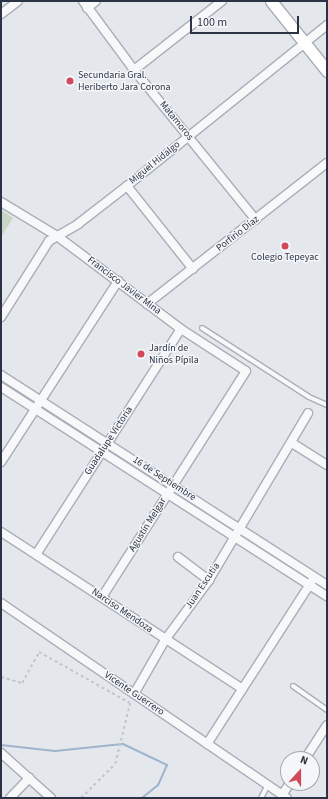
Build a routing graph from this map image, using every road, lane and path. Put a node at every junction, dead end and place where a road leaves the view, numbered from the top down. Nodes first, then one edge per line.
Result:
1 (96, 1) edge
2 (222, 1) edge
3 (271, 1) edge
4 (15, 2) edge
5 (85, 4) edge
6 (1, 14) edge
7 (327, 25) edge
8 (304, 42) junction
9 (134, 70) junction
10 (327, 71) edge
11 (188, 136) junction
12 (327, 163) edge
13 (127, 186) junction
14 (1, 202) edge
15 (256, 220) junction
16 (57, 236) junction
17 (193, 269) junction
18 (118, 281) junction
19 (147, 304) junction
20 (1, 317) edge
21 (202, 328) dead end
22 (181, 329) junction
23 (246, 371) joint
24 (1, 375) edge
25 (1, 387) edge
26 (40, 400) junction
27 (327, 405) edge
28 (34, 409) junction
29 (308, 413) dead end
30 (108, 442) junction
31 (292, 443) junction
32 (103, 451) junction
33 (1, 462) edge
34 (327, 465) edge
35 (173, 485) junction
36 (167, 494) junction
37 (240, 529) junction
38 (1, 532) edge
39 (236, 537) junction
40 (37, 553) junction
41 (178, 557) dead end
42 (314, 576) junction
43 (209, 580) junction
44 (309, 585) junction
45 (327, 585) edge
46 (327, 596) edge
47 (102, 597) junction
48 (1, 603) edge
49 (165, 640) junction
50 (1, 677) edge
51 (293, 686) dead end
52 (243, 689) junction
53 (134, 694) junction
54 (130, 703) junction
55 (327, 710) edge
56 (327, 725) edge
57 (207, 744) junction
58 (310, 751) edge
59 (1, 753) edge
60 (29, 778) junction
61 (268, 785) junction
62 (285, 796) edge
63 (10, 798) edge
64 (51, 798) edge
65 (81, 798) edge
66 (261, 798) edge

1 - 5 street
2 - 9 street
3 - 8 main road
4 - 6 street
5 - 9 street, Matamoros
7 - 8 street, Miguel Hidalgo
8 - 10 main road
8 - 11 street, Miguel Hidalgo
9 - 11 street, Matamoros
11 - 13 street, Miguel Hidalgo
11 - 15 street, Matamoros
12 - 15 street, Porfirio Díaz
13 - 16 street, Miguel Hidalgo
13 - 17 street
14 - 16 street, Francisco Javier Mina
15 - 17 street, Porfirio Díaz
16 - 18 street, Francisco Javier Mina
16 - 20 street, Miguel Hidalgo
17 - 19 street, Porfirio Díaz
18 - 19 street, Francisco Javier Mina
18 - 26 street
19 - 22 street, Francisco Javier Mina
21 - 27 lane
22 - 23 street, Francisco Javier Mina
22 - 30 street, Guadalupe Victoria
23 - 35 street, Agustín Melgar
24 - 26 street, 16 de Septiembre
25 - 28 street, 16 de Septiembre
26 - 28 street
26 - 30 street, 16 de Septiembre
28 - 32 street, 16 de Septiembre
28 - 33 street
29 - 31 street, Juan Escutia
30 - 32 street, Guadalupe Victoria
30 - 35 street, 16 de Septiembre
31 - 34 street
31 - 37 street, Juan Escutia
32 - 36 street, 16 de Septiembre
32 - 40 street, Guadalupe Victoria
35 - 36 street, Agustín Melgar
35 - 37 street, 16 de Septiembre
36 - 39 street, 16 de Septiembre
36 - 47 street, Agustín Melgar
37 - 39 street, Juan Escutia
37 - 42 street, 16 de Septiembre
38 - 40 street, Narciso Mendoza
39 - 43 street, Juan Escutia
39 - 44 street, 16 de Septiembre
40 - 47 street, Narciso Mendoza
41 - 43 street
42 - 44 street
42 - 45 street, 16 de Septiembre
43 - 49 street, Juan Escutia
44 - 46 street, 16 de Septiembre
44 - 52 street
47 - 49 street, Narciso Mendoza
48 - 53 street, Vicente Guerrero
49 - 52 street, Narciso Mendoza
49 - 53 street, Juan Escutia
50 - 54 path
51 - 55 lane
52 - 57 street
53 - 54 path
53 - 57 street, Vicente Guerrero
54 - 65 path
56 - 58 street
57 - 61 street, Vicente Guerrero
59 - 60 street
60 - 63 street
60 - 64 street
61 - 62 street, Vicente Guerrero
61 - 66 lane

